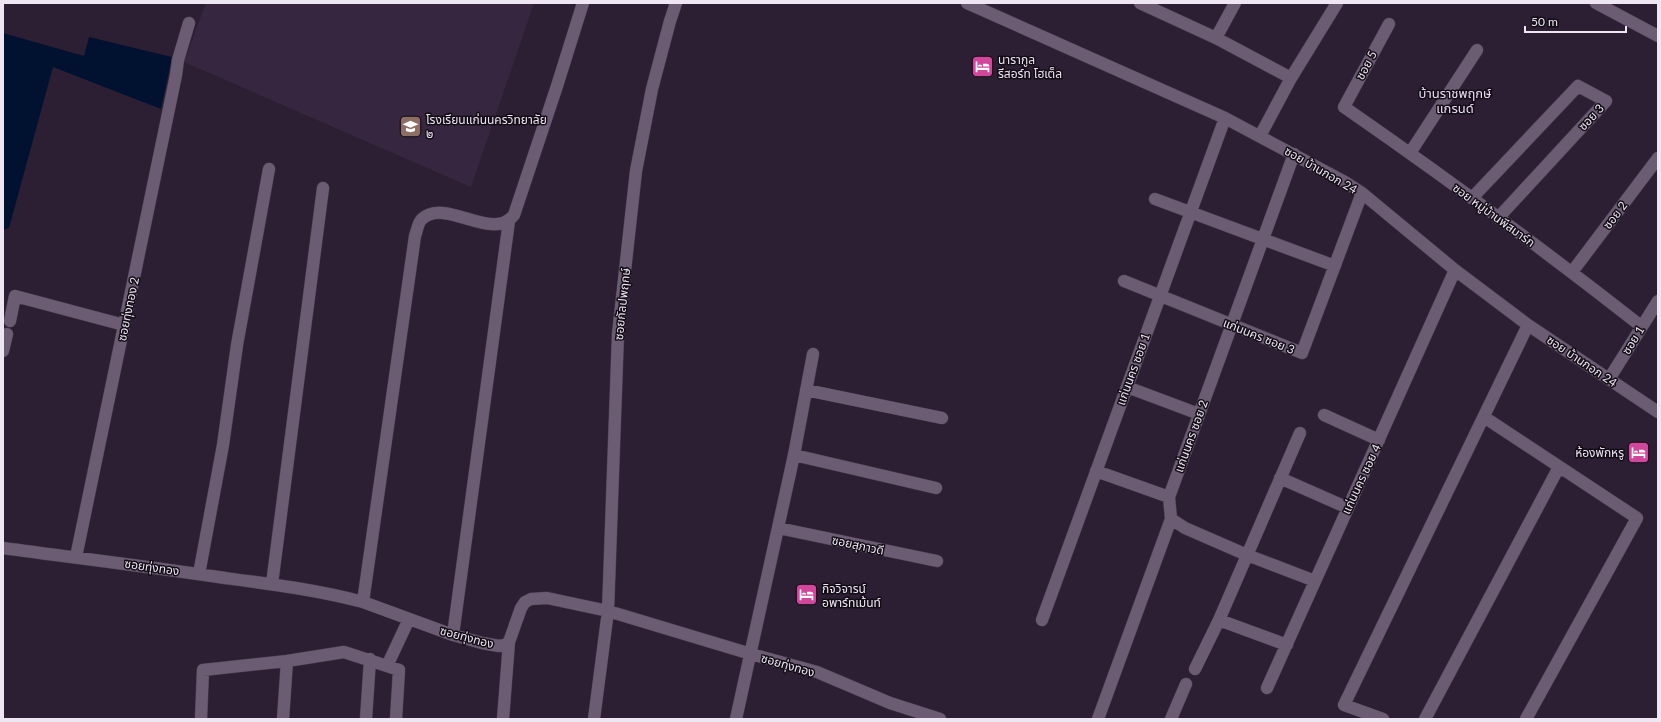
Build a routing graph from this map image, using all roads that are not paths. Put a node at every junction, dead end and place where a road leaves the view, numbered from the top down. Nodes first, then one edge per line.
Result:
1 (583, 3) edge
2 (676, 3) edge
3 (967, 3) edge
4 (1140, 3) edge
5 (1235, 3) edge
6 (1337, 3) edge
7 (1596, 3) edge
8 (189, 23) dead end
9 (1388, 24) dead end
10 (1658, 36) edge
11 (1216, 38) junction
12 (1478, 50) dead end
13 (1291, 78) junction
14 (1344, 107) joint
15 (1225, 118) junction
16 (1260, 136) junction
17 (1410, 153) junction
18 (1294, 154) junction
19 (1658, 158) edge
20 (269, 169) dead end
21 (323, 188) dead end
22 (1362, 193) junction
23 (1472, 198) junction
24 (1155, 199) dead end
25 (1190, 212) junction
26 (1498, 218) junction
27 (509, 221) junction
28 (1263, 239) junction
29 (1335, 266) junction
30 (1456, 270) junction
31 (1572, 272) junction
32 (1124, 282) dead end
33 (1160, 296) junction
34 (1658, 301) edge
35 (10, 321) dead end
36 (124, 325) junction
37 (1232, 325) junction
38 (1528, 325) junction
39 (1641, 326) junction
40 (7, 334) dead end
41 (3, 351) edge
42 (814, 354) dead end
43 (1609, 379) junction
44 (1127, 387) junction
45 (806, 390) junction
46 (1658, 412) edge
47 (1199, 414) junction
48 (1324, 415) dead end
49 (942, 418) dead end
50 (1484, 418) junction
51 (1300, 433) dead end
52 (1379, 440) junction
53 (794, 455) junction
54 (1559, 467) junction
55 (1096, 470) junction
56 (1280, 478) junction
57 (936, 488) dead end
58 (1169, 497) junction
59 (1348, 508) junction
60 (1171, 519) junction
61 (778, 528) junction
62 (3, 548) edge
63 (1247, 555) junction
64 (76, 557) junction
65 (937, 561) dead end
66 (199, 574) junction
67 (1315, 581) junction
68 (272, 584) junction
69 (363, 602) junction
70 (608, 611) junction
71 (409, 619) junction
72 (1042, 620) dead end
73 (1219, 620) junction
74 (453, 635) junction
75 (509, 642) junction
76 (1287, 645) junction
77 (751, 654) junction
78 (370, 660) junction
79 (287, 661) junction
80 (387, 666) junction
81 (1195, 669) dead end
82 (1186, 684) dead end
83 (1267, 688) dead end
84 (201, 719) edge
85 (283, 719) edge
86 (366, 719) edge
87 (396, 719) edge
88 (503, 719) edge
89 (594, 719) edge
90 (736, 719) edge
91 (940, 719) edge
92 (1098, 719) edge
93 (1171, 719) edge
94 (1383, 719) edge
95 (1425, 719) edge
96 (1526, 719) edge

1 - 27 street
2 - 70 street, ซอยกัลปพฤกษ์
3 - 15 street, ซอย บ้านกอก 24
4 - 11 street
5 - 11 street
6 - 13 street
7 - 10 street
8 - 36 street, ซอยทุ่งทอง 2
9 - 14 street, ซอย 5
11 - 13 street
12 - 17 street
13 - 16 street
14 - 17 street, ซอย หมู่บ้านพีสมาร์ก
15 - 16 street, ซอย บ้านกอก 24
15 - 25 street, แก่นนคร ซอย 1
16 - 18 street, ซอย บ้านกอก 24
17 - 23 street, ซอย หมู่บ้านพีสมาร์ก
18 - 22 street, ซอย บ้านกอก 24
18 - 28 street, แก่นนคร ซอย 2
19 - 31 street, ซอย 2
20 - 66 street
21 - 68 street
22 - 29 street, แก่นนคร ซอย 3
22 - 30 street, ซอย บ้านกอก 24
23 - 26 street, ซอย หมู่บ้านพีสมาร์ก
23 - 26 street, ซอย 3
24 - 25 street
25 - 28 street
25 - 33 street, แก่นนคร ซอย 1
26 - 31 street, ซอย หมู่บ้านพีสมาร์ก
27 - 69 street
27 - 74 street
28 - 29 street
28 - 37 street, แก่นนคร ซอย 2
29 - 37 street, แก่นนคร ซอย 3
30 - 38 street, ซอย บ้านกอก 24
30 - 52 street, แก่นนคร ซอย 4
31 - 39 street, ซอย หมู่บ้านพีสมาร์ก
32 - 33 street, แก่นนคร ซอย 3
33 - 37 street, แก่นนคร ซอย 3
33 - 44 street, แก่นนคร ซอย 1
34 - 39 street, ซอย 1
35 - 36 street
36 - 64 street, ซอยทุ่งทอง 2
37 - 47 street, แก่นนคร ซอย 2
38 - 43 street, ซอย บ้านกอก 24
38 - 50 street
39 - 43 street, ซอย 1
40 - 41 street
42 - 45 street
43 - 46 street, ซอย บ้านกอก 24
44 - 47 street
44 - 55 street, แก่นนคร ซอย 1
45 - 49 street
45 - 53 street
47 - 58 street, แก่นนคร ซอย 2
48 - 52 street
50 - 54 street
50 - 94 street
51 - 56 street
52 - 59 street, แก่นนคร ซอย 4
53 - 57 street
53 - 61 street
54 - 95 street
54 - 96 street
55 - 58 street
55 - 72 street, แก่นนคร ซอย 1
56 - 59 street
56 - 63 street
58 - 60 street, แก่นนคร ซอย 2
59 - 67 street, แก่นนคร ซอย 4
60 - 63 street
60 - 92 street, แก่นนคร ซอย 2
61 - 65 street, ซอยสุภาวดี
61 - 77 street
62 - 64 street, ซอยทุ่งทอง
63 - 67 street
63 - 73 street
64 - 66 street, ซอยทุ่งทอง
66 - 68 street, ซอยทุ่งทอง
67 - 76 street, แก่นนคร ซอย 4
68 - 69 street, ซอยทุ่งทอง
69 - 71 street, ซอยทุ่งทอง
70 - 75 street, ซอยทุ่งทอง
70 - 77 street, ซอยทุ่งทอง
70 - 89 street, ซอยกัลปพฤกษ์
71 - 74 street, ซอยทุ่งทอง
71 - 80 street
73 - 76 street
73 - 81 street
74 - 75 street, ซอยทุ่งทอง
75 - 88 street
76 - 83 street, แก่นนคร ซอย 4
77 - 90 street
77 - 91 street, ซอยทุ่งทอง
78 - 79 street
78 - 80 street
78 - 86 street
79 - 84 street
79 - 85 street
80 - 87 street
82 - 93 street

